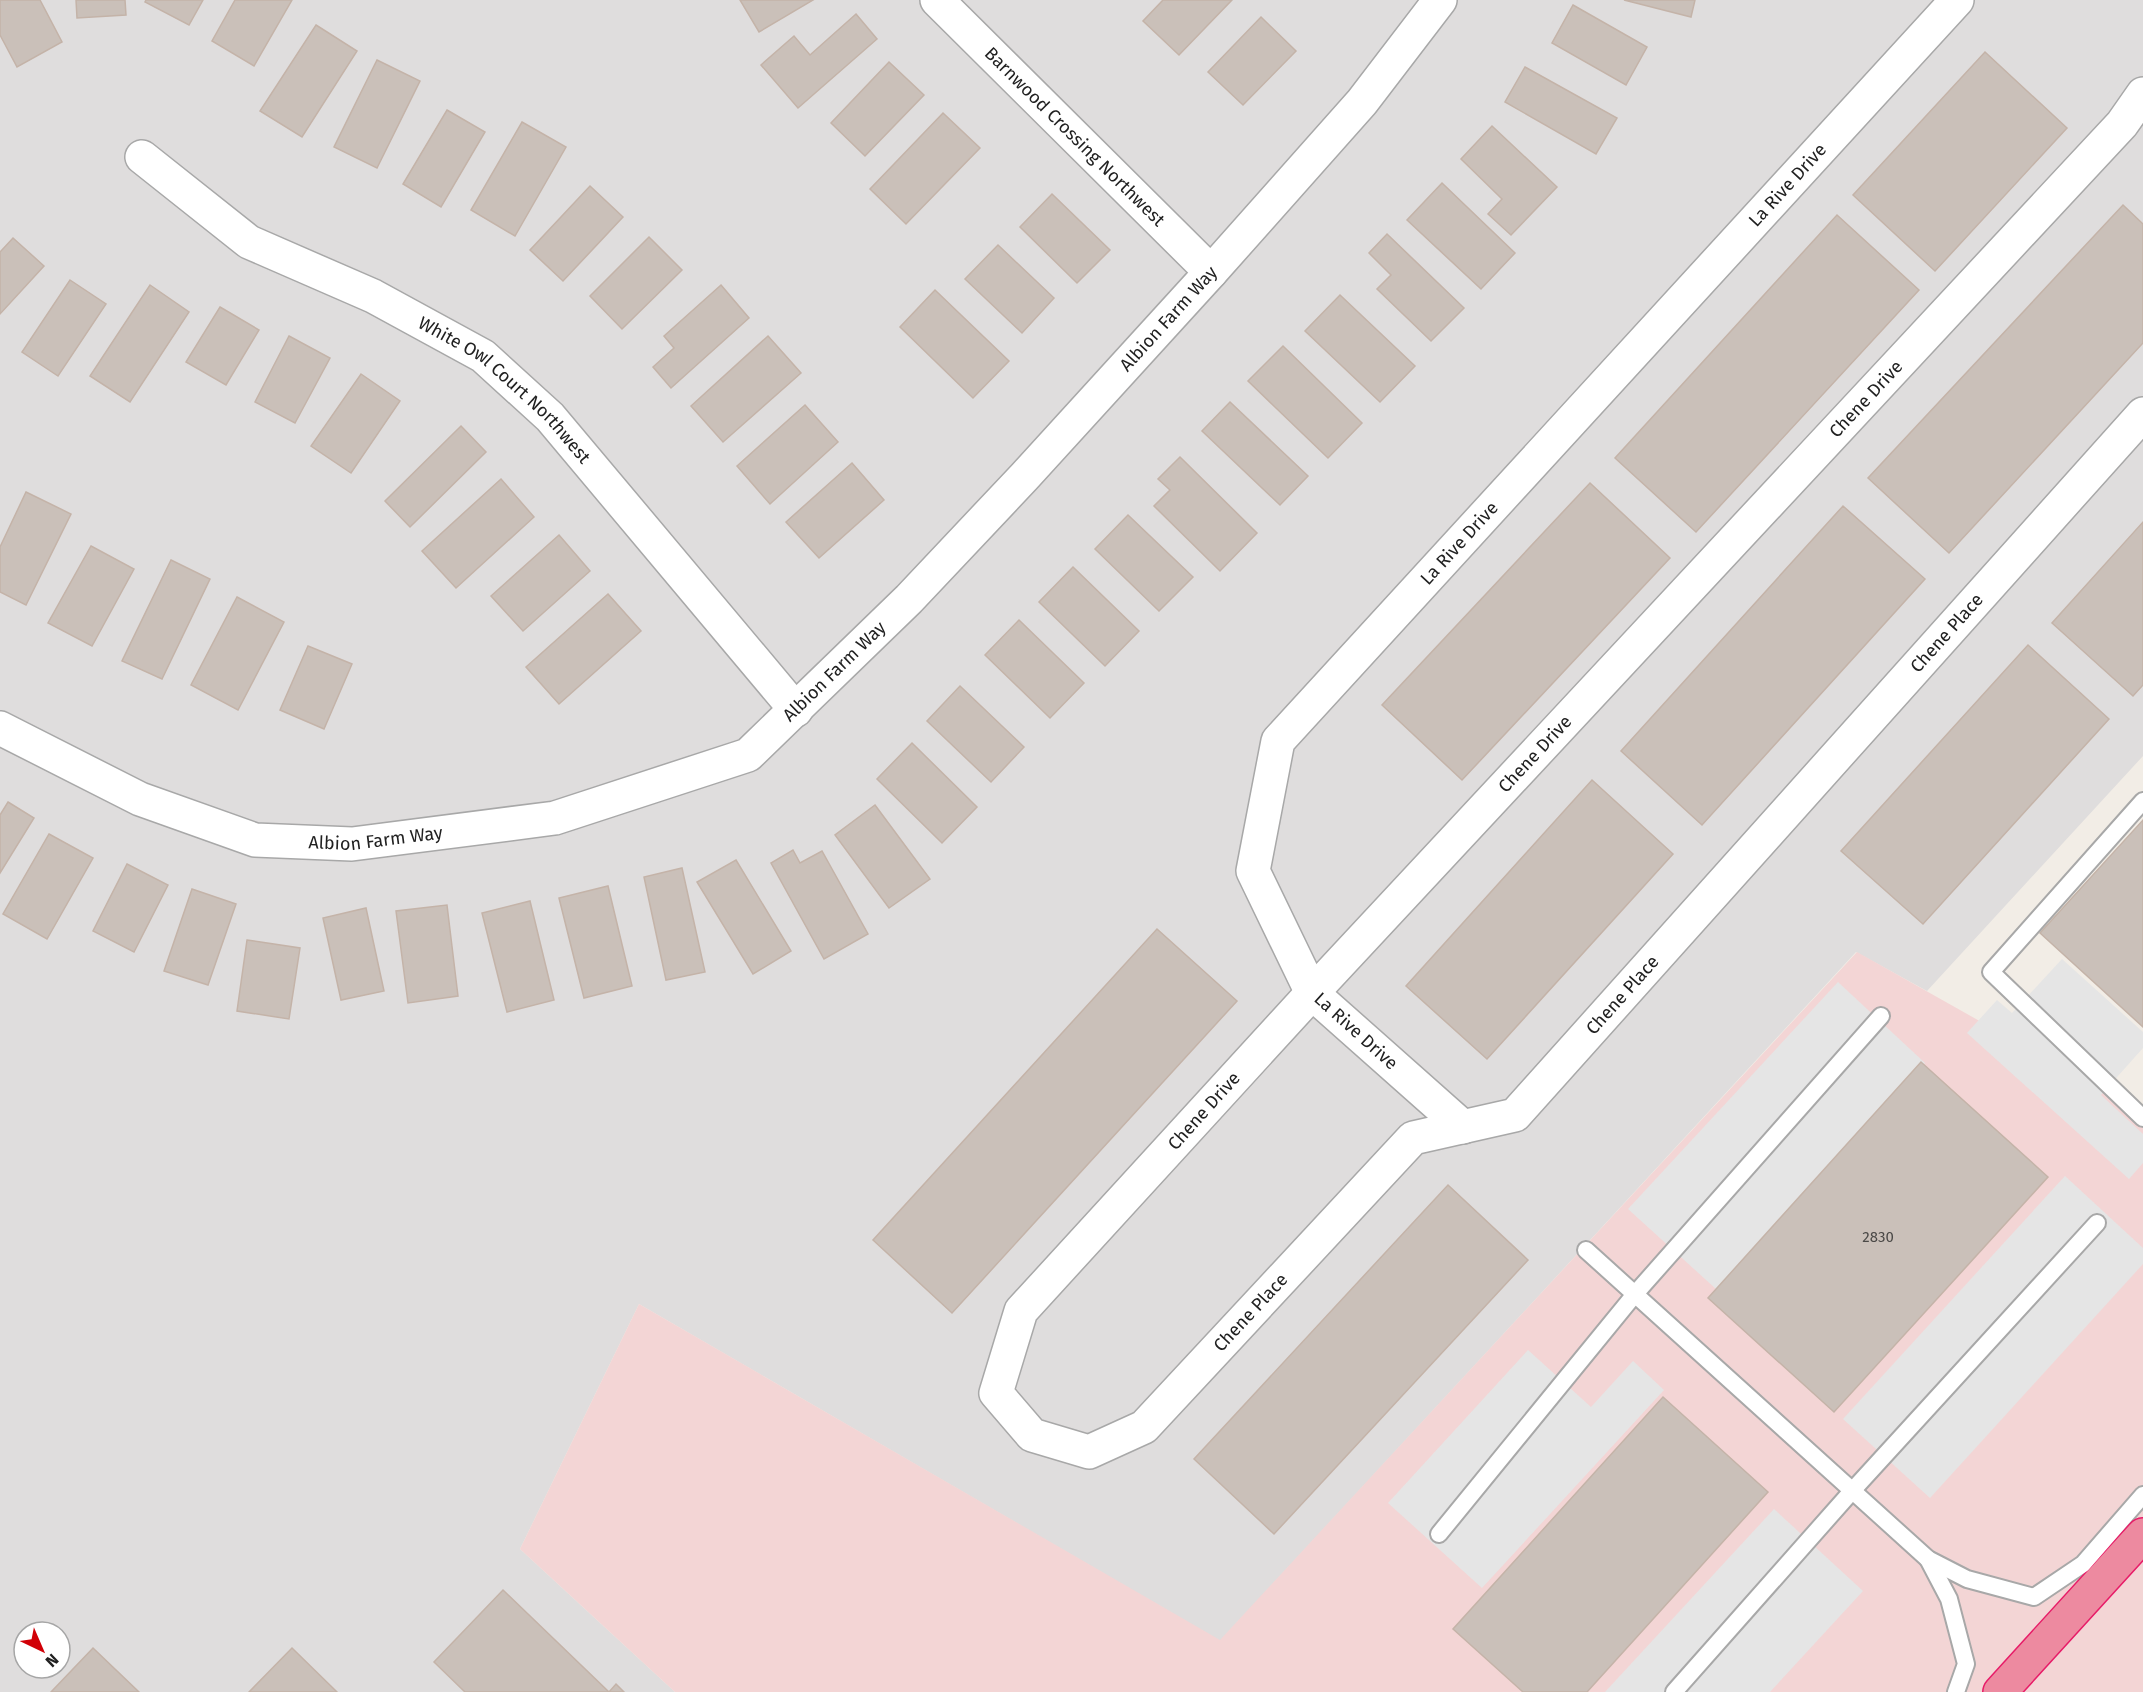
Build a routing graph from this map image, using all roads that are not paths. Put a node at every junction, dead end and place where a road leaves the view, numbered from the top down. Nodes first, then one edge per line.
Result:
1 (938, 0) edge
2 (1440, 0) edge
3 (1957, 0) edge
4 (2143, 94) edge
5 (142, 157) dead end
6 (1211, 273) junction
7 (2143, 414) edge
8 (796, 710) junction
9 (0, 728) edge
10 (2143, 801) edge
11 (1312, 993) junction
12 (1881, 1016) dead end
13 (2143, 1118) edge
14 (1463, 1127) junction
15 (2097, 1223) dead end
16 (1586, 1250) dead end
17 (1635, 1294) junction
18 (1032, 1435) joint
19 (1852, 1491) junction
20 (2143, 1495) edge
21 (1439, 1534) dead end
22 (2143, 1534) edge
23 (1928, 1559) junction
24 (1674, 1692) edge
25 (1956, 1692) edge
26 (2000, 1692) edge

1 - 6 street, Barnwood Crossing Northwest
2 - 6 street, Albion Farm Way
3 - 11 street, La Rive Drive
4 - 11 street, Chene Drive
5 - 8 street, White Owl Court Northwest
6 - 8 street, Albion Farm Way
7 - 14 street, Chene Place
8 - 9 street, Albion Farm Way
10 - 13 lane
11 - 14 street, La Rive Drive
11 - 18 street, Chene Drive
12 - 17 lane
14 - 18 street, Chene Place
15 - 19 lane
16 - 17 lane
17 - 19 lane
17 - 21 lane
19 - 23 lane
19 - 24 lane
20 - 23 lane
22 - 26 highway
23 - 25 lane

